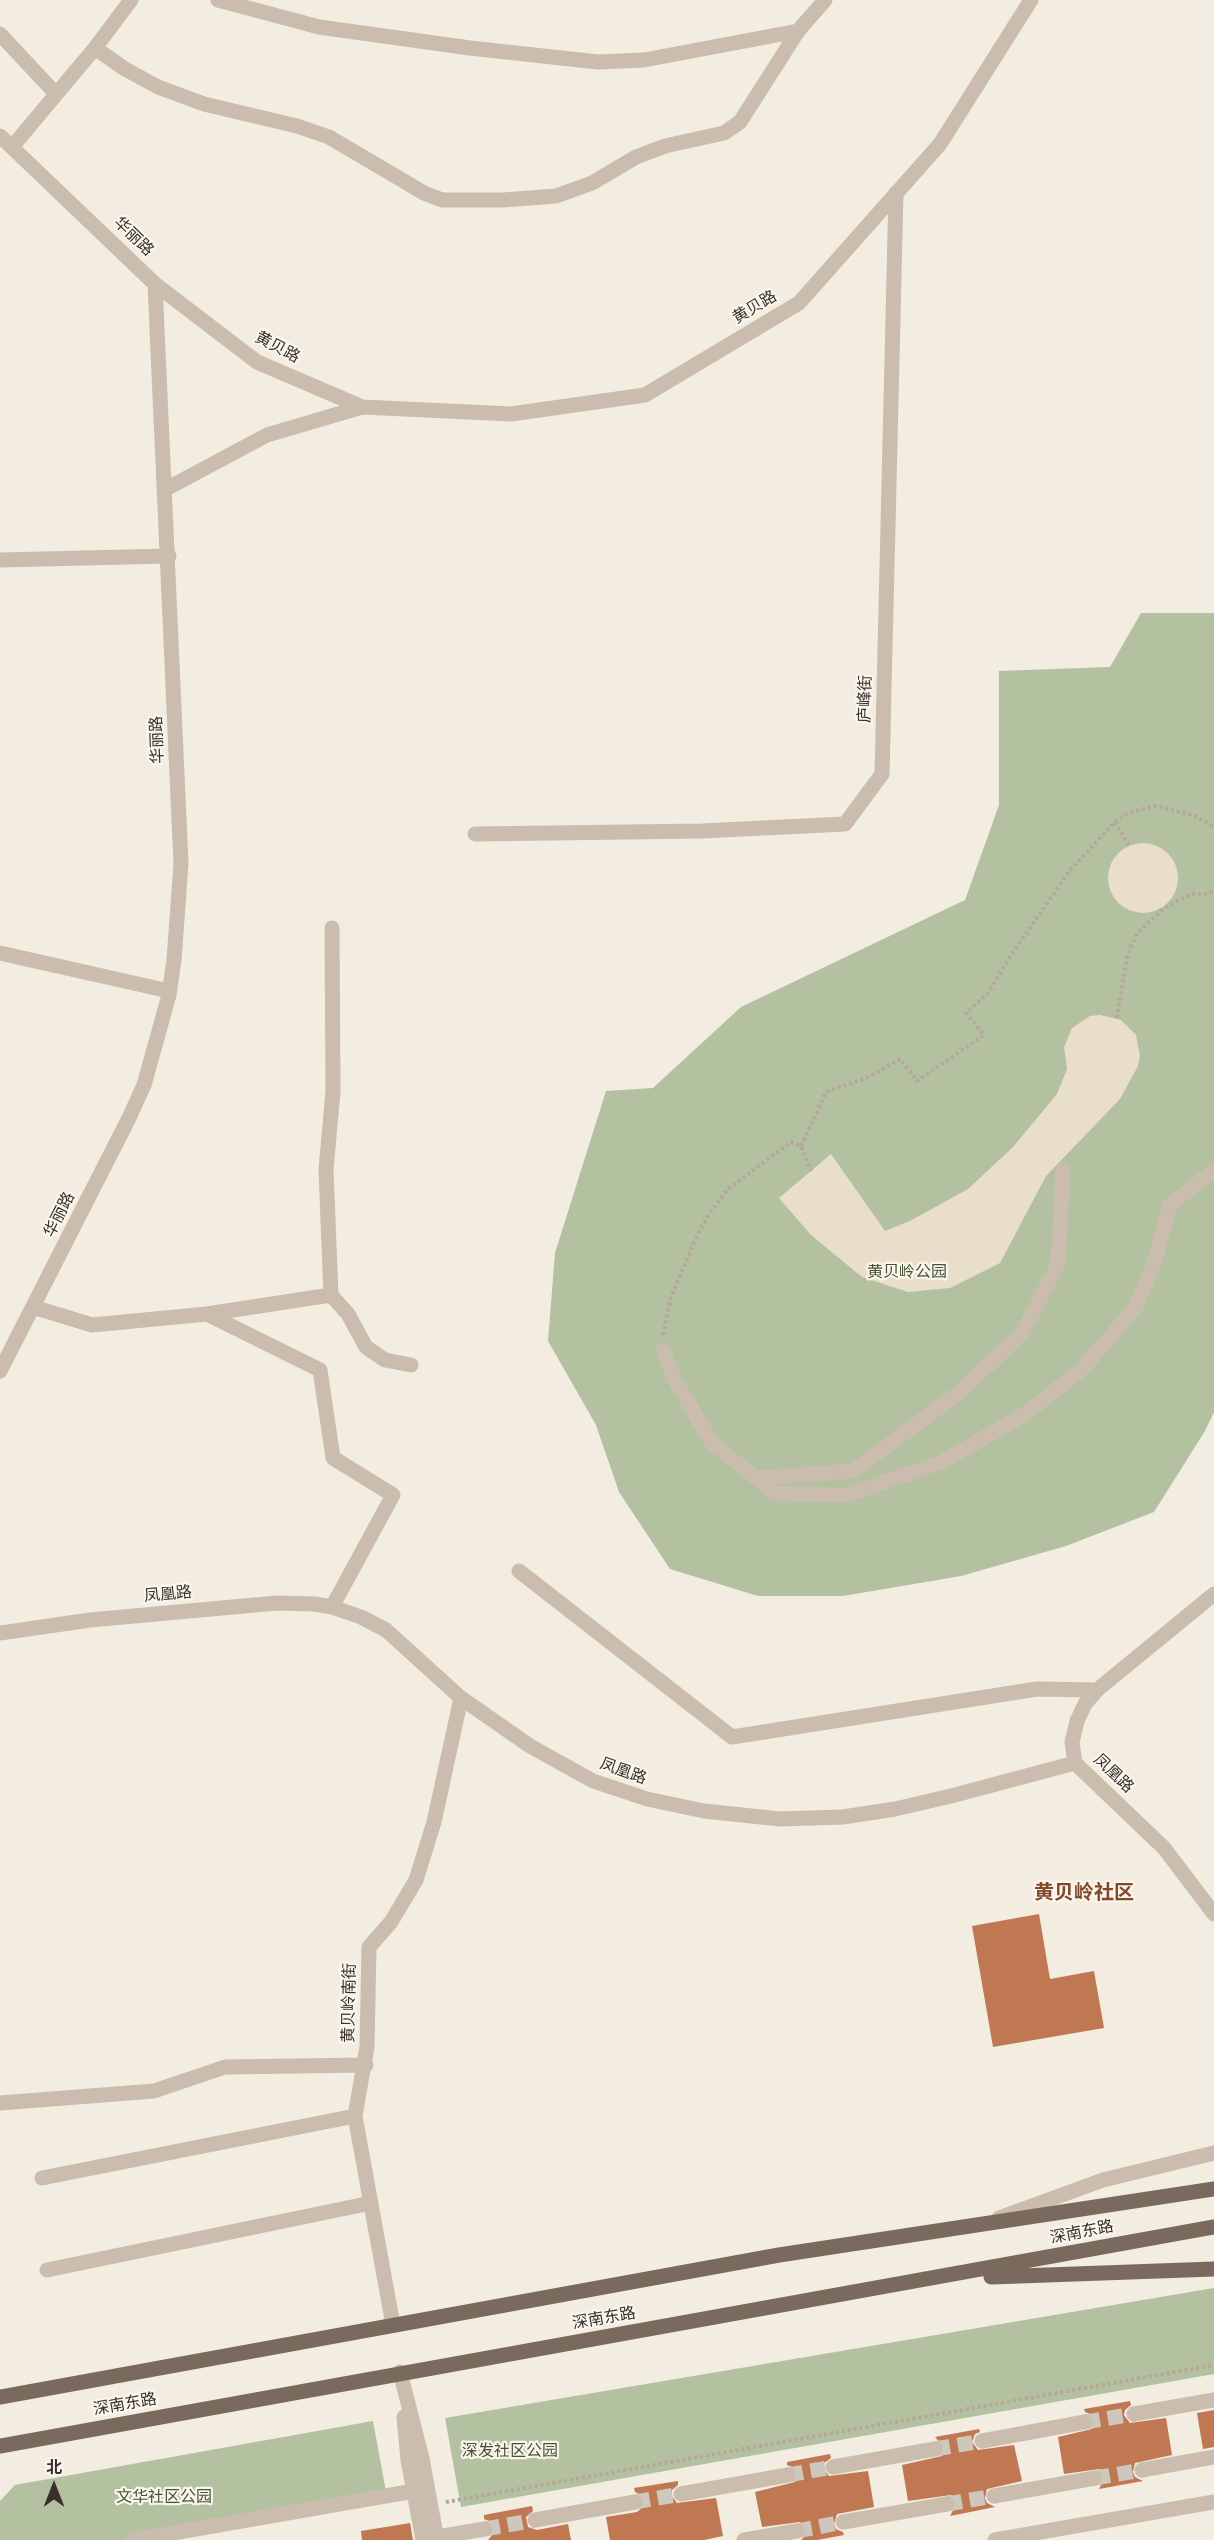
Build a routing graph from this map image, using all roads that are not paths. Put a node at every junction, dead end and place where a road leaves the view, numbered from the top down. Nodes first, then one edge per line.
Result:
1 (131, 0) edge
2 (218, 0) edge
3 (825, 0) edge
4 (1031, 0) edge
5 (798, 30) junction
6 (0, 34) edge
7 (94, 48) junction
8 (56, 94) junction
9 (0, 136) edge
10 (12, 147) junction
11 (896, 193) junction
12 (155, 284) junction
13 (362, 407) junction
14 (165, 489) junction
15 (169, 556) junction
16 (0, 560) edge
17 (475, 834) dead end
18 (332, 928) dead end
19 (0, 953) edge
20 (169, 991) junction
21 (1063, 1169) dead end
22 (1214, 1170) edge
23 (331, 1295) junction
24 (33, 1306) junction
25 (207, 1314) junction
26 (663, 1351) road end
27 (411, 1365) dead end
28 (0, 1371) edge
29 (756, 1478) junction
30 (519, 1571) dead end
31 (1214, 1594) edge
32 (332, 1607) junction
33 (0, 1633) edge
34 (1097, 1690) junction
35 (461, 1698) junction
36 (1075, 1763) junction
37 (1214, 1914) edge
38 (366, 2066) junction
39 (0, 2103) edge
40 (354, 2116) junction
41 (1214, 2153) edge
42 (42, 2178) dead end
43 (1214, 2179) edge
44 (1214, 2189) edge
45 (1154, 2197) junction
46 (371, 2203) junction
47 (988, 2222) junction
48 (1214, 2227) edge
49 (47, 2270) dead end
50 (1214, 2270) edge
51 (940, 2278) junction
52 (393, 2325) junction
53 (400, 2372) junction
54 (0, 2397) edge
55 (1214, 2400) edge
56 (1134, 2414) tunnel mouth
57 (1085, 2422) tunnel mouth
58 (982, 2440) tunnel mouth
59 (0, 2446) edge
60 (935, 2449) tunnel mouth
61 (1214, 2457) edge
62 (833, 2467) tunnel mouth
63 (1142, 2470) tunnel mouth
64 (788, 2475) tunnel mouth
65 (1095, 2478) tunnel mouth
66 (414, 2491) junction
67 (681, 2494) tunnel mouth
68 (994, 2496) tunnel mouth
69 (635, 2502) tunnel mouth
70 (1214, 2502) edge
71 (947, 2504) tunnel mouth
72 (535, 2520) tunnel mouth
73 (843, 2522) tunnel mouth
74 (485, 2529) tunnel mouth
75 (797, 2531) tunnel mouth
76 (432, 2539) edge
77 (133, 2540) edge
78 (744, 2540) edge
79 (995, 2540) edge

1 - 7 street
2 - 5 street
3 - 5 street
4 - 11 street, 黄贝路
5 - 7 street
6 - 8 street
7 - 8 street
8 - 10 street
9 - 10 street, 华丽路
10 - 12 street, 华丽路
11 - 13 street, 黄贝路
11 - 17 street, 庐峰街
12 - 13 street, 黄贝路
12 - 14 street, 华丽路
13 - 14 street, 黄贝路
14 - 15 street, 华丽路
15 - 16 street
15 - 20 street, 华丽路
18 - 23 street
19 - 20 street
20 - 24 street, 华丽路
21 - 29 street
22 - 29 street
23 - 25 street
23 - 27 street
24 - 25 street
24 - 28 street, 华丽路
25 - 32 street
26 - 29 street
30 - 34 street
31 - 34 street
32 - 33 street, 凤凰路
32 - 35 street, 凤凰路
34 - 36 street
35 - 36 street, 凤凰路
35 - 38 street, 黄贝岭南街
36 - 37 street, 凤凰路
38 - 39 street
38 - 40 street, 黄贝岭南街
40 - 42 street
40 - 46 street, 黄贝岭南街
41 - 47 street
43 - 45 main road
44 - 45 main road, 深南东路
45 - 47 main road, 深南东路
46 - 49 street
46 - 52 street, 黄贝岭南街
47 - 52 main road, 深南东路
48 - 51 main road, 深南东路
50 - 51 main road
51 - 53 main road, 深南东路
52 - 54 main road, 深南东路
53 - 59 main road, 深南东路
53 - 66 street
53 - 76 street
55 - 56 street
57 - 58 street
60 - 62 street
61 - 63 street
64 - 67 street
65 - 68 street
66 - 76 street
66 - 77 street
69 - 72 street
70 - 79 street
71 - 73 street
74 - 76 street
75 - 78 street

